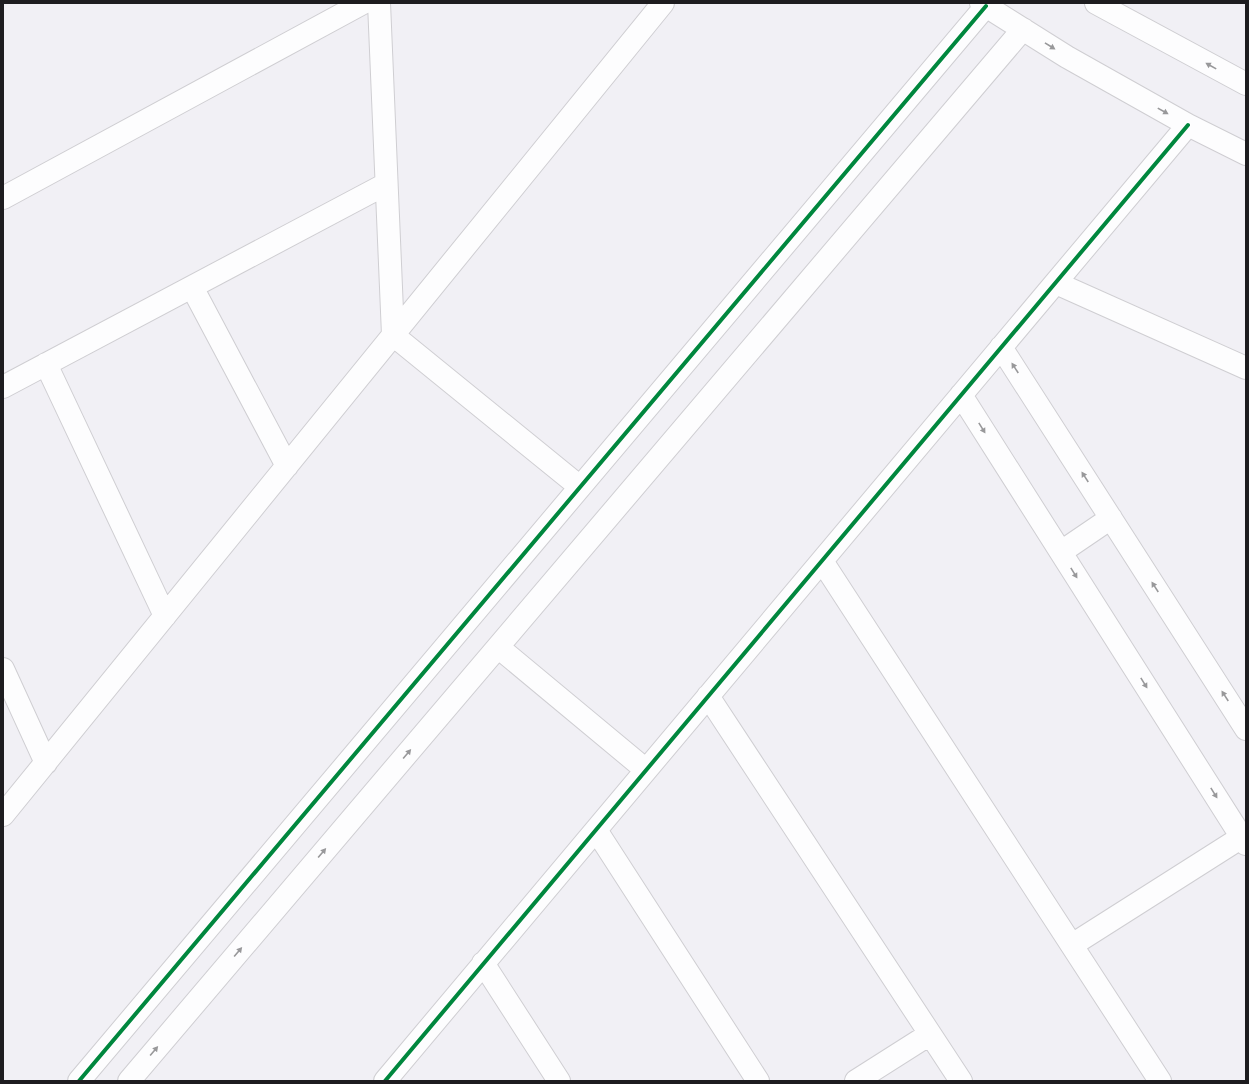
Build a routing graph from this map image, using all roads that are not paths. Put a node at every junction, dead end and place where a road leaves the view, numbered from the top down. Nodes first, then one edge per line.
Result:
1 (363, 3) edge
2 (379, 3) edge
3 (663, 3) edge
4 (1096, 3) edge
5 (984, 4) edge
6 (1023, 30) junction
7 (1246, 84) edge
8 (1188, 125) junction
9 (1246, 154) edge
10 (386, 184) junction
11 (3, 198) edge
12 (1056, 283) junction
13 (192, 287) junction
14 (393, 335) junction
15 (1001, 347) junction
16 (46, 364) junction
17 (1242, 370) edge
18 (3, 387) edge
19 (961, 395) junction
20 (287, 466) junction
21 (580, 487) junction
22 (1111, 518) junction
23 (1061, 552) junction
24 (822, 561) junction
25 (165, 616) junction
26 (498, 647) junction
27 (3, 669) edge
28 (708, 696) junction
29 (1246, 729) edge
30 (46, 763) junction
31 (646, 770) junction
32 (3, 815) edge
33 (596, 830) junction
34 (1244, 840) edge
35 (1072, 945) junction
36 (483, 963) junction
37 (930, 1034) junction
38 (79, 1081) edge
39 (128, 1081) edge
40 (384, 1081) edge
41 (559, 1081) edge
42 (758, 1081) edge
43 (856, 1081) edge
44 (961, 1081) edge
45 (1160, 1081) edge

1 - 11 street
2 - 10 street
3 - 14 street
7 -> 4 street
5 - 6 street
5 - 21 street
6 -> 8 street
6 - 26 street
8 - 9 street
8 - 12 street
10 - 13 street
10 - 14 street
12 - 15 street
12 - 17 street
13 - 16 street
13 - 20 street
14 - 20 street
14 - 21 street
15 - 19 street
22 -> 15 street
16 - 18 street
16 - 25 street
19 -> 23 street
19 - 24 street
20 - 25 street
21 - 38 street
22 - 23 street
29 -> 22 street
23 -> 34 street
24 - 28 street
24 - 35 street
25 - 30 street
26 - 31 street
39 -> 26 street
27 - 30 street
28 - 31 street
28 - 37 street
30 - 32 street
31 - 33 street
33 - 36 street
33 - 42 street
34 - 35 street
35 - 45 street
36 - 40 street
36 - 41 street
37 - 43 street
37 - 44 street

